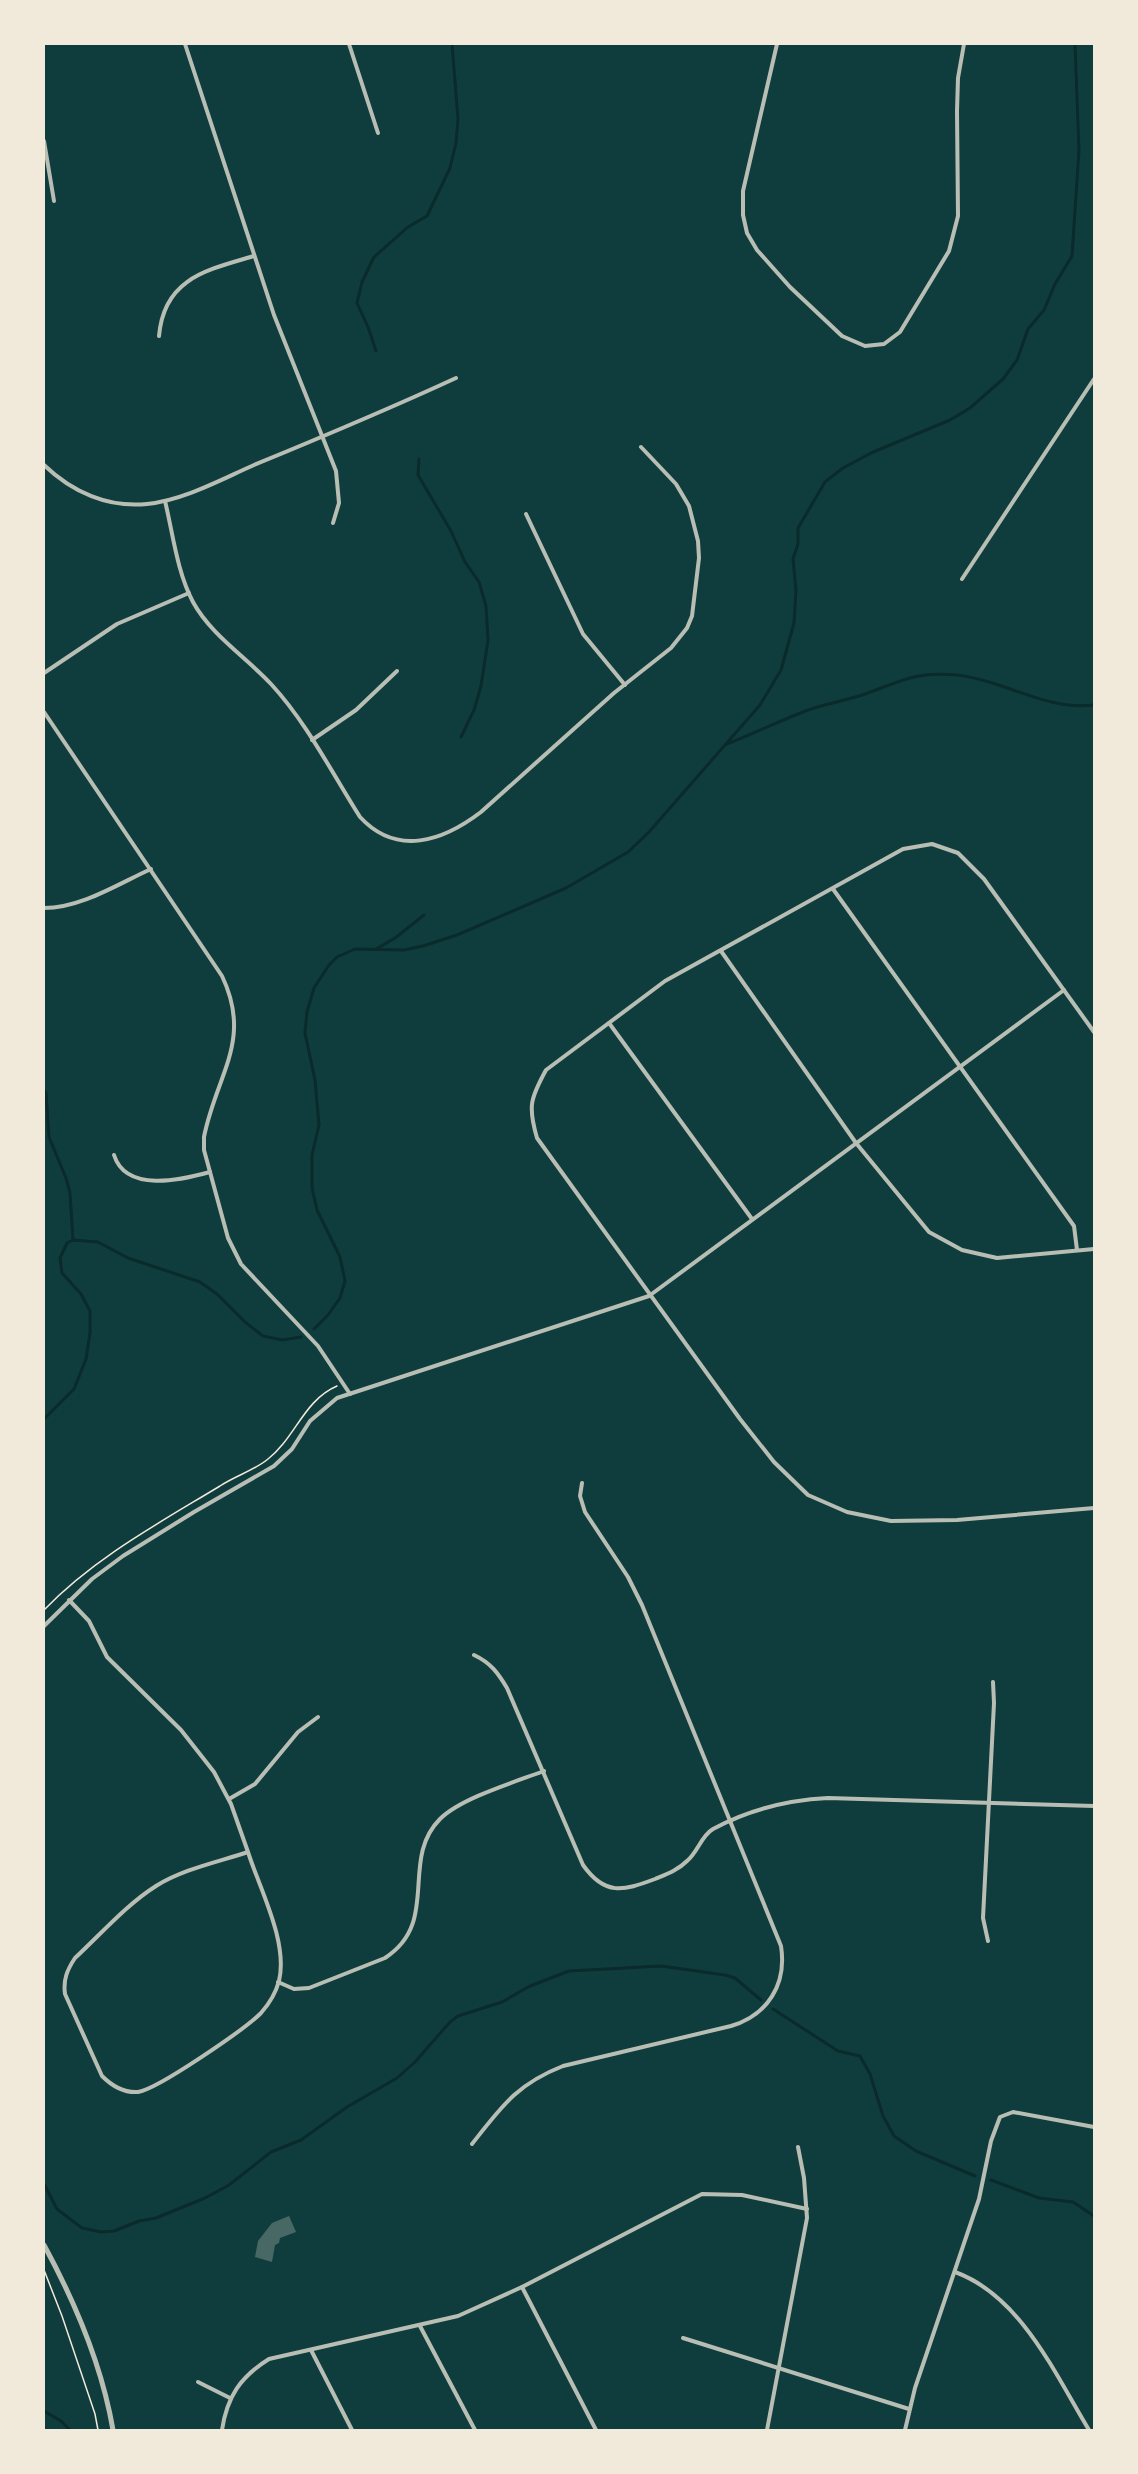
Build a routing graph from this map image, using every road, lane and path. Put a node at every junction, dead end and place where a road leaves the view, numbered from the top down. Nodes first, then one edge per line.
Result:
1 (184, 44) edge
2 (349, 44) edge
3 (777, 44) edge
4 (964, 44) edge
5 (378, 133) dead end
6 (44, 141) edge
7 (54, 201) dead end
8 (254, 255) junction
9 (159, 336) dead end
10 (456, 378) dead end
11 (1095, 379) edge
12 (322, 437) junction
13 (641, 447) dead end
14 (44, 465) edge
15 (165, 501) junction
16 (526, 514) dead end
17 (333, 523) dead end
18 (962, 579) dead end
19 (189, 593) junction
20 (397, 671) dead end
21 (44, 673) edge
22 (625, 685) junction
23 (44, 712) edge
24 (312, 740) junction
25 (152, 868) junction
26 (833, 889) junction
27 (44, 908) edge
28 (721, 951) junction
29 (1064, 990) junction
30 (609, 1023) junction
31 (1095, 1032) edge
32 (961, 1066) junction
33 (856, 1143) junction
34 (114, 1155) dead end
35 (210, 1172) junction
36 (752, 1220) junction
37 (1095, 1249) edge
38 (1077, 1250) junction
39 (649, 1296) junction
40 (343, 1383) junction
41 (350, 1394) junction
42 (582, 1483) dead end
43 (1095, 1508) edge
44 (69, 1600) junction
45 (44, 1610) edge
46 (44, 1626) edge
47 (474, 1655) dead end
48 (993, 1682) dead end
49 (318, 1717) dead end
50 (544, 1771) junction
51 (229, 1799) junction
52 (987, 1804) junction
53 (1095, 1806) edge
54 (731, 1822) junction
55 (248, 1852) junction
56 (988, 1941) dead end
57 (278, 1982) junction
58 (1095, 2127) edge
59 (472, 2144) dead end
60 (798, 2147) dead end
61 (807, 2209) junction
62 (44, 2245) edge
63 (44, 2270) edge
64 (955, 2272) junction
65 (522, 2286) junction
66 (420, 2326) junction
67 (683, 2338) dead end
68 (311, 2350) junction
69 (779, 2369) junction
70 (198, 2382) dead end
71 (230, 2398) junction
72 (909, 2409) junction
73 (98, 2430) edge
74 (113, 2430) edge
75 (222, 2430) edge
76 (352, 2430) edge
77 (475, 2430) edge
78 (596, 2430) edge
79 (767, 2430) edge
80 (904, 2430) edge
81 (1089, 2430) edge

1 - 8 street
2 - 5 street
3 - 4 street
6 - 7 street
8 - 9 street
8 - 12 street
10 - 12 street
11 - 18 street
12 - 15 street
12 - 17 street
13 - 22 street
14 - 15 street
15 - 19 street
16 - 22 street
19 - 21 street
19 - 24 street
20 - 24 street
22 - 24 street
23 - 25 street
25 - 27 street
25 - 35 street
26 - 28 street
26 - 29 street
26 - 32 street
28 - 30 street
28 - 33 street
29 - 31 street
29 - 32 street
30 - 36 street
30 - 39 street
32 - 33 street
32 - 38 street
33 - 36 street
33 - 38 street
34 - 35 street
35 - 40 street
36 - 39 street
37 - 38 street
39 - 41 street
39 - 43 street
40 - 41 street
40 - 45 path
41 - 44 street
42 - 54 street
44 - 46 street
44 - 51 street
47 - 50 street
48 - 52 street
49 - 51 street
50 - 54 street
50 - 57 street
51 - 55 street
52 - 53 street
52 - 54 street
52 - 56 street
54 - 59 street
55 - 57 street
55 - 57 street
58 - 64 street
60 - 61 street
61 - 65 street
61 - 69 street
62 - 74 street
63 - 73 path
64 - 72 street
64 - 81 street
65 - 66 street
65 - 78 street
66 - 68 street
66 - 77 street
67 - 69 street
68 - 71 street
68 - 76 street
69 - 72 street
69 - 79 street
70 - 71 street
71 - 75 street
72 - 80 street

